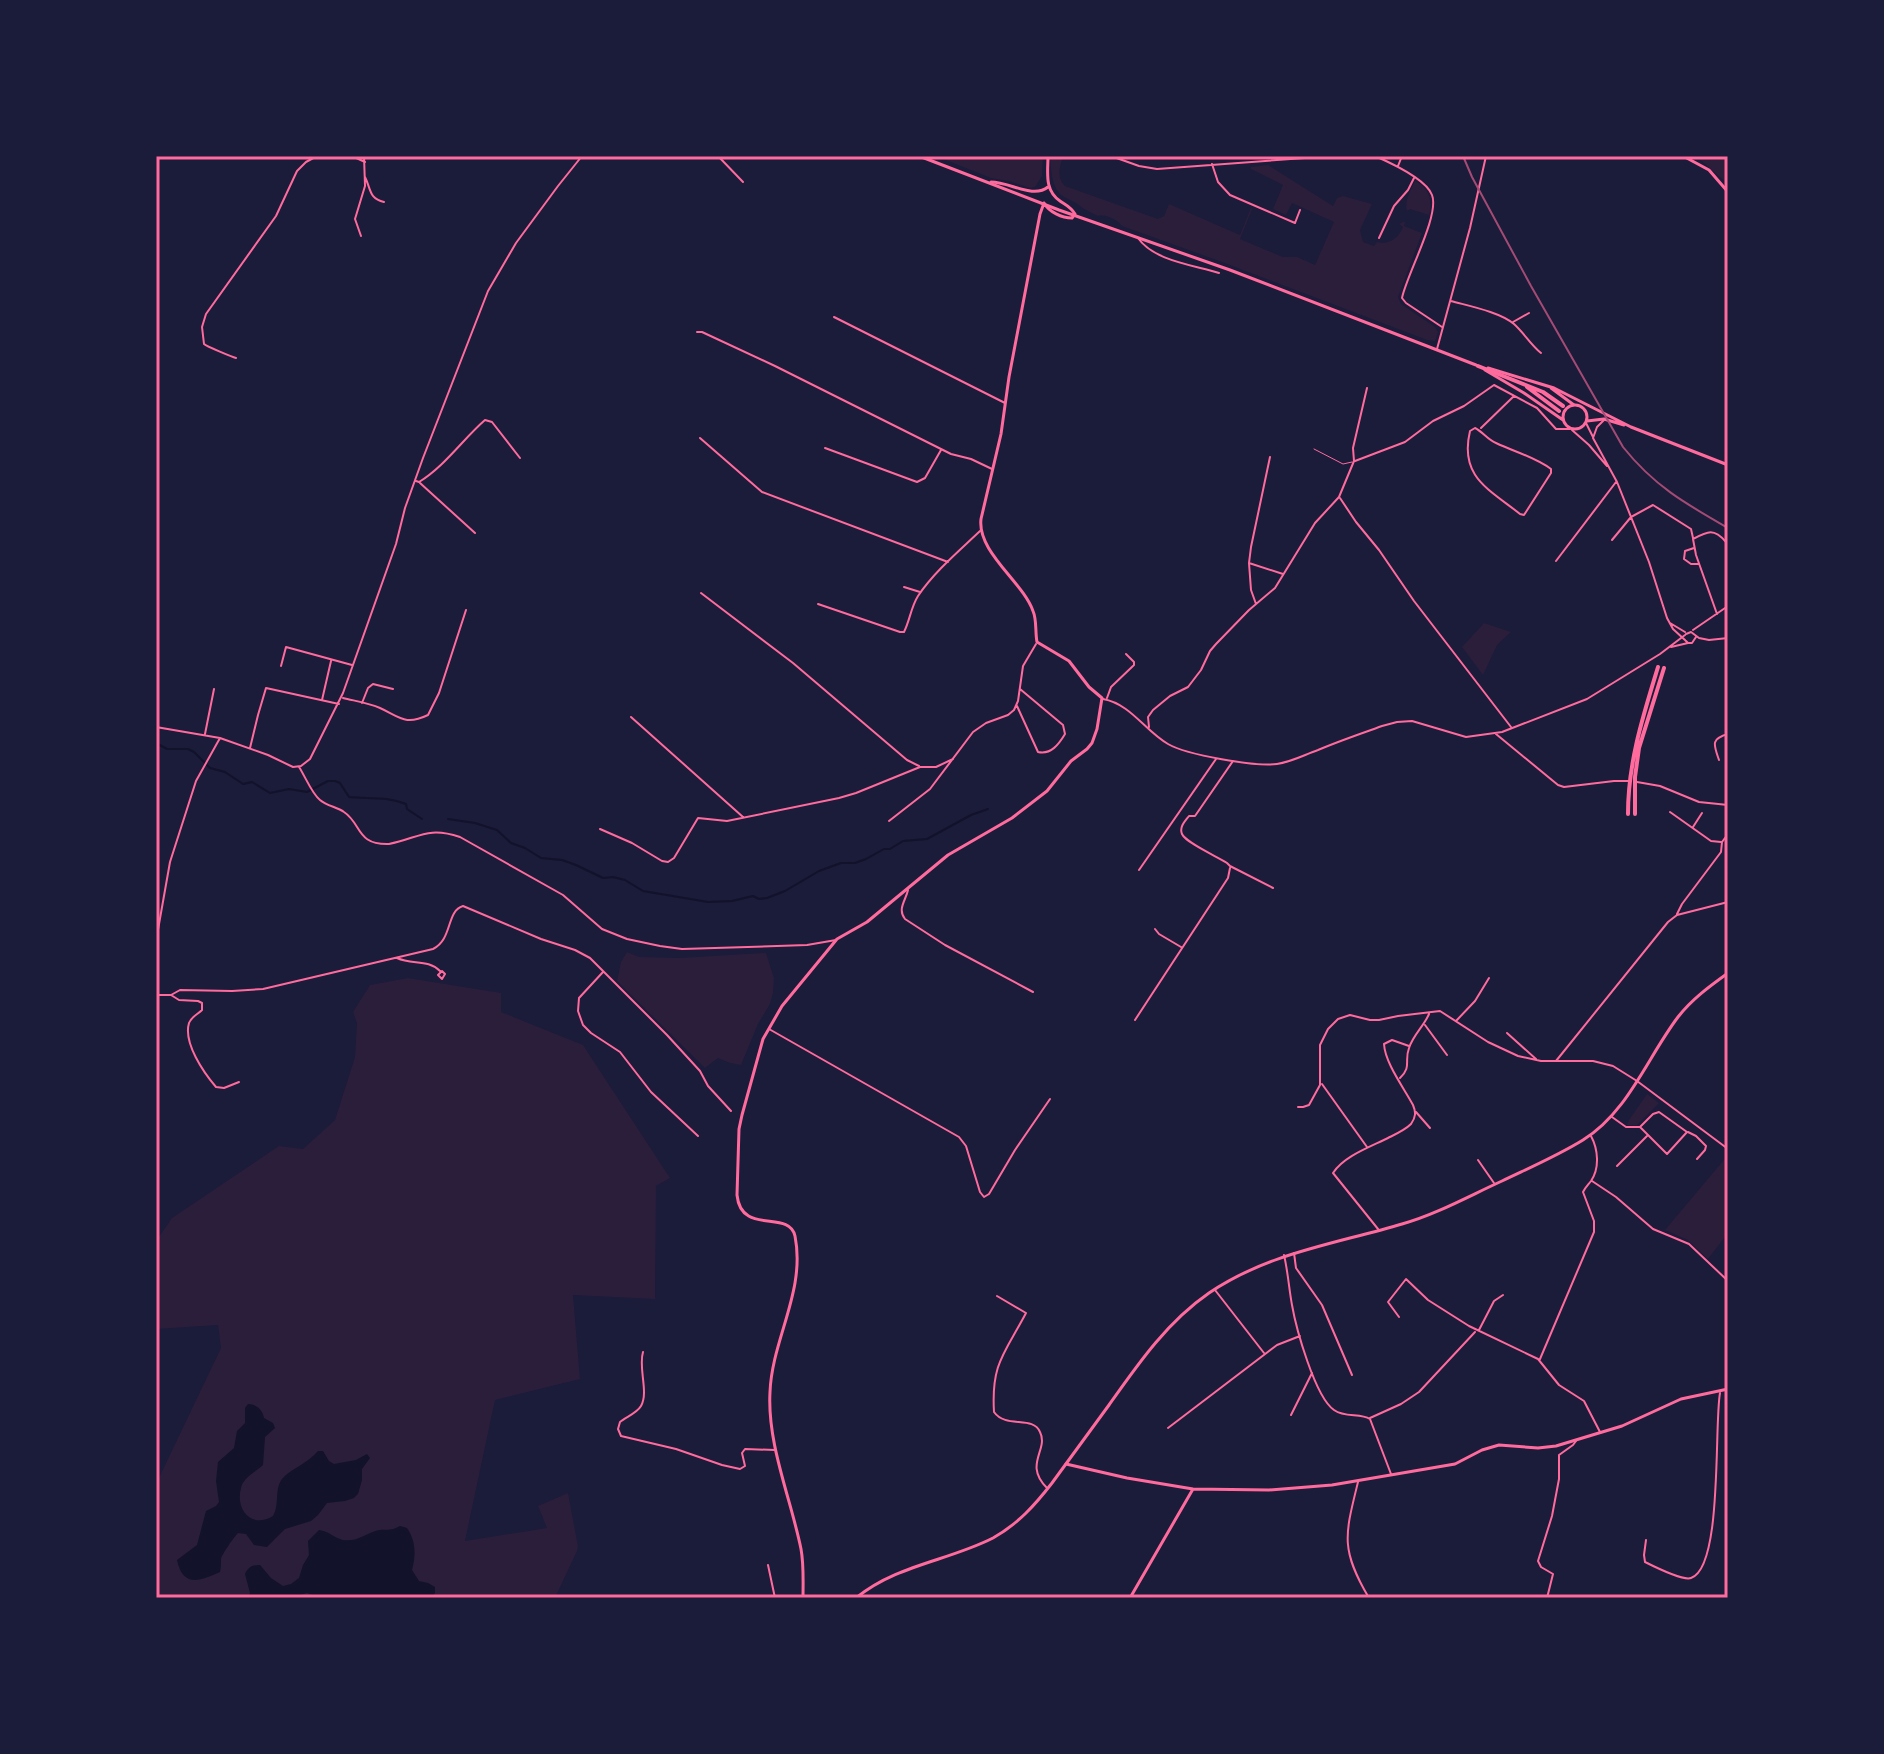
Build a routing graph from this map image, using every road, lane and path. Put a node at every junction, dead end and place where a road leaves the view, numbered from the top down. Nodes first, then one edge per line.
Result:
1 (317, 156) edge
2 (352, 156) edge
3 (364, 156) edge
4 (582, 156) edge
5 (718, 156) edge
6 (919, 156) edge
7 (1048, 156) edge
8 (1111, 156) edge
9 (1332, 156) edge
10 (1375, 156) edge
11 (1402, 156) edge
12 (1486, 156) edge
13 (1683, 156) edge
14 (365, 162) junction
15 (1212, 164) junction
16 (1397, 168) junction
17 (365, 176) junction
18 (1414, 177) junction
19 (743, 182) dead end
20 (986, 182) junction
21 (1048, 184) junction
22 (1728, 192) edge
23 (384, 202) dead end
24 (1044, 203) junction
25 (1300, 210) dead end
26 (1075, 215) junction
27 (361, 236) dead end
28 (1138, 237) junction
29 (1379, 238) dead end
30 (1219, 273) dead end
31 (1450, 300) junction
32 (1529, 313) dead end
33 (834, 317) dead end
34 (1512, 323) junction
35 (1442, 327) junction
36 (697, 332) dead end
37 (1436, 351) junction
38 (1541, 353) dead end
39 (236, 358) dead end
40 (1478, 366) junction
41 (1522, 384) junction
42 (1544, 384) junction
43 (1367, 388) dead end
44 (1515, 396) junction
45 (1006, 404) junction
46 (1577, 405) junction
47 (1563, 406) dead end
48 (1593, 407) junction
49 (1559, 411) dead end
50 (1604, 419) junction
51 (1563, 421) junction
52 (1586, 422) junction
53 (1631, 427) junction
54 (1479, 429) junction
55 (1571, 429) junction
56 (1559, 430) junction
57 (700, 438) dead end
58 (1593, 438) junction
59 (825, 448) dead end
60 (942, 449) junction
61 (1314, 449) dead end
62 (1270, 457) dead end
63 (520, 458) dead end
64 (1354, 461) junction
65 (1728, 465) edge
66 (1609, 468) junction
67 (994, 470) junction
68 (417, 481) junction
69 (1617, 482) junction
70 (1339, 497) junction
71 (1631, 517) junction
72 (981, 531) junction
73 (475, 533) dead end
74 (1693, 539) junction
75 (1612, 540) dead end
76 (1726, 542) dead end
77 (1694, 548) junction
78 (1556, 561) dead end
79 (948, 562) junction
80 (1249, 563) junction
81 (1699, 564) junction
82 (1284, 575) junction
83 (904, 587) dead end
84 (921, 592) junction
85 (701, 593) dead end
86 (818, 604) dead end
87 (1256, 604) junction
88 (1728, 606) edge
89 (466, 610) dead end
90 (1717, 614) junction
91 (1669, 623) junction
92 (1702, 625) junction
93 (1673, 629) junction
94 (1696, 636) junction
95 (1686, 637) junction
96 (1728, 638) edge
97 (1709, 640) junction
98 (1037, 642) junction
99 (1694, 642) junction
100 (1674, 643) junction
101 (1667, 649) junction
102 (1126, 654) dead end
103 (331, 660) junction
104 (281, 666) dead end
105 (353, 666) junction
106 (1661, 668) dead end
107 (1019, 688) junction
108 (214, 689) dead end
109 (393, 689) dead end
110 (342, 698) junction
111 (1104, 699) junction
112 (322, 700) junction
113 (362, 703) junction
114 (339, 704) junction
115 (1017, 706) junction
116 (1647, 713) junction
117 (631, 717) dead end
118 (156, 727) edge
119 (1149, 728) junction
120 (1512, 728) junction
121 (1495, 734) junction
122 (1728, 734) edge
123 (204, 736) junction
124 (220, 738) junction
125 (250, 749) junction
126 (1216, 758) junction
127 (953, 759) junction
128 (1233, 760) junction
129 (1719, 760) dead end
130 (299, 766) junction
131 (920, 767) junction
132 (1728, 805) edge
133 (1670, 812) dead end
134 (1702, 813) dead end
135 (1628, 814) dead end
136 (1635, 814) dead end
137 (744, 818) junction
138 (889, 821) dead end
139 (1692, 828) junction
140 (600, 829) dead end
141 (1728, 834) edge
142 (1722, 842) junction
143 (1230, 866) junction
144 (1139, 870) dead end
145 (909, 888) junction
146 (1273, 888) dead end
147 (1728, 902) edge
148 (1677, 915) junction
149 (1155, 929) dead end
150 (837, 939) junction
151 (156, 941) edge
152 (1183, 948) junction
153 (397, 958) junction
154 (440, 971) dead end
155 (604, 972) junction
156 (1728, 973) edge
157 (1489, 978) dead end
158 (1033, 992) dead end
159 (156, 995) edge
160 (171, 995) junction
161 (1430, 1013) junction
162 (1135, 1020) dead end
163 (1454, 1022) junction
164 (1425, 1025) junction
165 (768, 1029) junction
166 (1507, 1033) dead end
167 (1409, 1046) junction
168 (1447, 1055) dead end
169 (1537, 1060) junction
170 (1556, 1061) junction
171 (1399, 1079) junction
172 (1637, 1081) junction
173 (239, 1082) dead end
174 (1321, 1083) junction
175 (1050, 1099) dead end
176 (1298, 1107) dead end
177 (731, 1111) dead end
178 (1415, 1111) junction
179 (1611, 1116) junction
180 (1640, 1127) junction
181 (1430, 1128) dead end
182 (1687, 1132) junction
183 (1591, 1135) junction
184 (1648, 1135) junction
185 (698, 1136) dead end
186 (1368, 1148) junction
187 (1728, 1149) edge
188 (1697, 1159) dead end
189 (1478, 1160) dead end
190 (1617, 1166) dead end
191 (1592, 1180) junction
192 (1494, 1184) junction
193 (1379, 1230) junction
194 (1294, 1252) junction
195 (1284, 1255) junction
196 (1728, 1281) edge
197 (1215, 1290) junction
198 (1503, 1295) dead end
199 (997, 1296) dead end
200 (1399, 1317) dead end
201 (1477, 1331) junction
202 (1300, 1336) junction
203 (643, 1352) dead end
204 (1265, 1354) junction
205 (1539, 1360) junction
206 (1312, 1372) junction
207 (1352, 1375) dead end
208 (1728, 1389) edge
209 (1721, 1391) junction
210 (1291, 1415) dead end
211 (1369, 1418) junction
212 (1168, 1428) dead end
213 (1600, 1432) junction
214 (1576, 1440) junction
215 (776, 1450) junction
216 (1066, 1464) junction
217 (1391, 1475) junction
218 (1358, 1481) junction
219 (1048, 1489) junction
220 (1193, 1489) junction
221 (1646, 1540) dead end
222 (768, 1565) dead end
223 (775, 1598) edge
224 (803, 1598) edge
225 (856, 1598) edge
226 (1130, 1598) edge
227 (1369, 1598) edge
228 (1547, 1598) edge

1 - 39 street
2 - 14 street
3 - 14 street
4 - 68 street
5 - 19 street
6 - 20 street
7 - 21 street
8 - 15 street
9 - 15 street
10 - 16 street
11 - 16 street
12 - 31 street
13 - 22 street
14 - 17 street
15 - 25 street
16 - 18 street
17 - 23 street
17 - 27 street
18 - 29 street
18 - 35 street
20 - 21 street
20 - 24 street
21 - 26 street
24 - 26 street
24 - 45 street
26 - 28 street
28 - 30 street
28 - 37 street
31 - 34 street
31 - 35 street
32 - 34 street
33 - 45 street
34 - 38 street
35 - 37 street
36 - 60 street
37 - 40 street
40 - 41 highway
40 - 42 street
40 - 51 street
41 - 47 highway
41 - 49 highway
42 - 46 street
42 - 48 street
43 - 64 street
44 - 54 street
44 - 56 street
44 - 64 street
45 - 67 street
46 - 48 street
46 - 51 street
46 - 52 street
48 - 53 street
50 - 52 street
50 - 53 street
50 - 58 street
51 - 55 street
51 - 56 street
52 - 55 street
52 - 58 street
53 - 65 street
54 - 54 street
55 - 56 street
55 - 66 street
57 - 79 street
58 - 66 street
59 - 60 street
60 - 67 street
61 - 64 lane
62 - 80 street
63 - 68 street
64 - 70 street
66 - 69 street
67 - 72 street
68 - 73 street
68 - 105 street
69 - 71 street
69 - 78 street
70 - 82 street
70 - 120 street
71 - 74 street
71 - 75 street
71 - 91 street
72 - 79 street
72 - 98 street
74 - 76 street
74 - 77 street
77 - 81 street
77 - 81 street
79 - 84 street
80 - 82 street
80 - 87 street
81 - 90 street
82 - 87 street
83 - 84 street
84 - 86 street
85 - 131 street
87 - 119 street
88 - 90 street
89 - 113 street
90 - 92 street
91 - 93 street
91 - 95 street
92 - 94 street
92 - 95 street
93 - 95 street
93 - 100 street
94 - 95 street
94 - 97 street
94 - 99 street
95 - 99 street
95 - 100 street
95 - 101 street
96 - 97 street
97 - 99 street
98 - 107 street
98 - 111 street
100 - 101 street
101 - 120 street
102 - 111 street
103 - 104 street
103 - 105 street
103 - 112 street
105 - 110 street
106 - 116 highway
107 - 115 street
107 - 115 street
108 - 123 street
109 - 113 street
110 - 113 street
110 - 114 street
111 - 119 street
111 - 145 street
112 - 114 street
112 - 125 street
114 - 130 street
115 - 127 street
116 - 135 highway
116 - 136 highway
117 - 137 street
118 - 123 street
119 - 126 street
120 - 121 street
121 - 128 street
121 - 132 street
122 - 129 street
123 - 124 street
124 - 125 street
124 - 151 street
125 - 130 street
126 - 128 street
126 - 144 street
127 - 131 street
127 - 138 street
128 - 143 street
130 - 150 street
131 - 137 street
133 - 139 street
134 - 139 street
137 - 140 street
139 - 142 street
141 - 142 street
142 - 148 street
143 - 146 street
143 - 152 street
145 - 150 street
145 - 158 street
147 - 148 street
148 - 170 street
149 - 152 street
150 - 165 street
152 - 162 street
153 - 154 street
153 - 155 street
153 - 160 street
155 - 177 street
155 - 185 street
156 - 172 street
157 - 163 street
159 - 160 street
160 - 173 street
161 - 163 street
161 - 164 street
161 - 174 street
163 - 169 street
164 - 167 street
164 - 168 street
165 - 175 street
165 - 215 street
166 - 169 street
167 - 171 street
167 - 171 street
169 - 170 street
170 - 172 street
171 - 178 street
172 - 179 street
172 - 187 street
174 - 176 street
174 - 186 street
178 - 181 street
178 - 186 street
179 - 180 street
179 - 183 street
180 - 182 street
180 - 184 street
182 - 184 street
182 - 188 street
183 - 191 street
183 - 192 street
184 - 190 street
186 - 193 street
189 - 192 street
191 - 196 street
191 - 205 street
192 - 193 street
193 - 194 street
194 - 195 street
194 - 207 street
195 - 197 street
195 - 202 street
197 - 204 street
197 - 216 street
198 - 201 street
199 - 219 street
200 - 201 street
201 - 205 street
201 - 211 street
202 - 204 street
202 - 206 street
203 - 215 street
204 - 212 street
205 - 213 street
206 - 210 street
206 - 211 street
208 - 209 street
209 - 213 street
209 - 221 street
211 - 217 street
213 - 214 street
214 - 217 street
214 - 228 street
215 - 224 street
216 - 219 street
216 - 220 street
217 - 218 street
218 - 220 street
218 - 227 street
219 - 225 street
220 - 226 street
222 - 223 street

